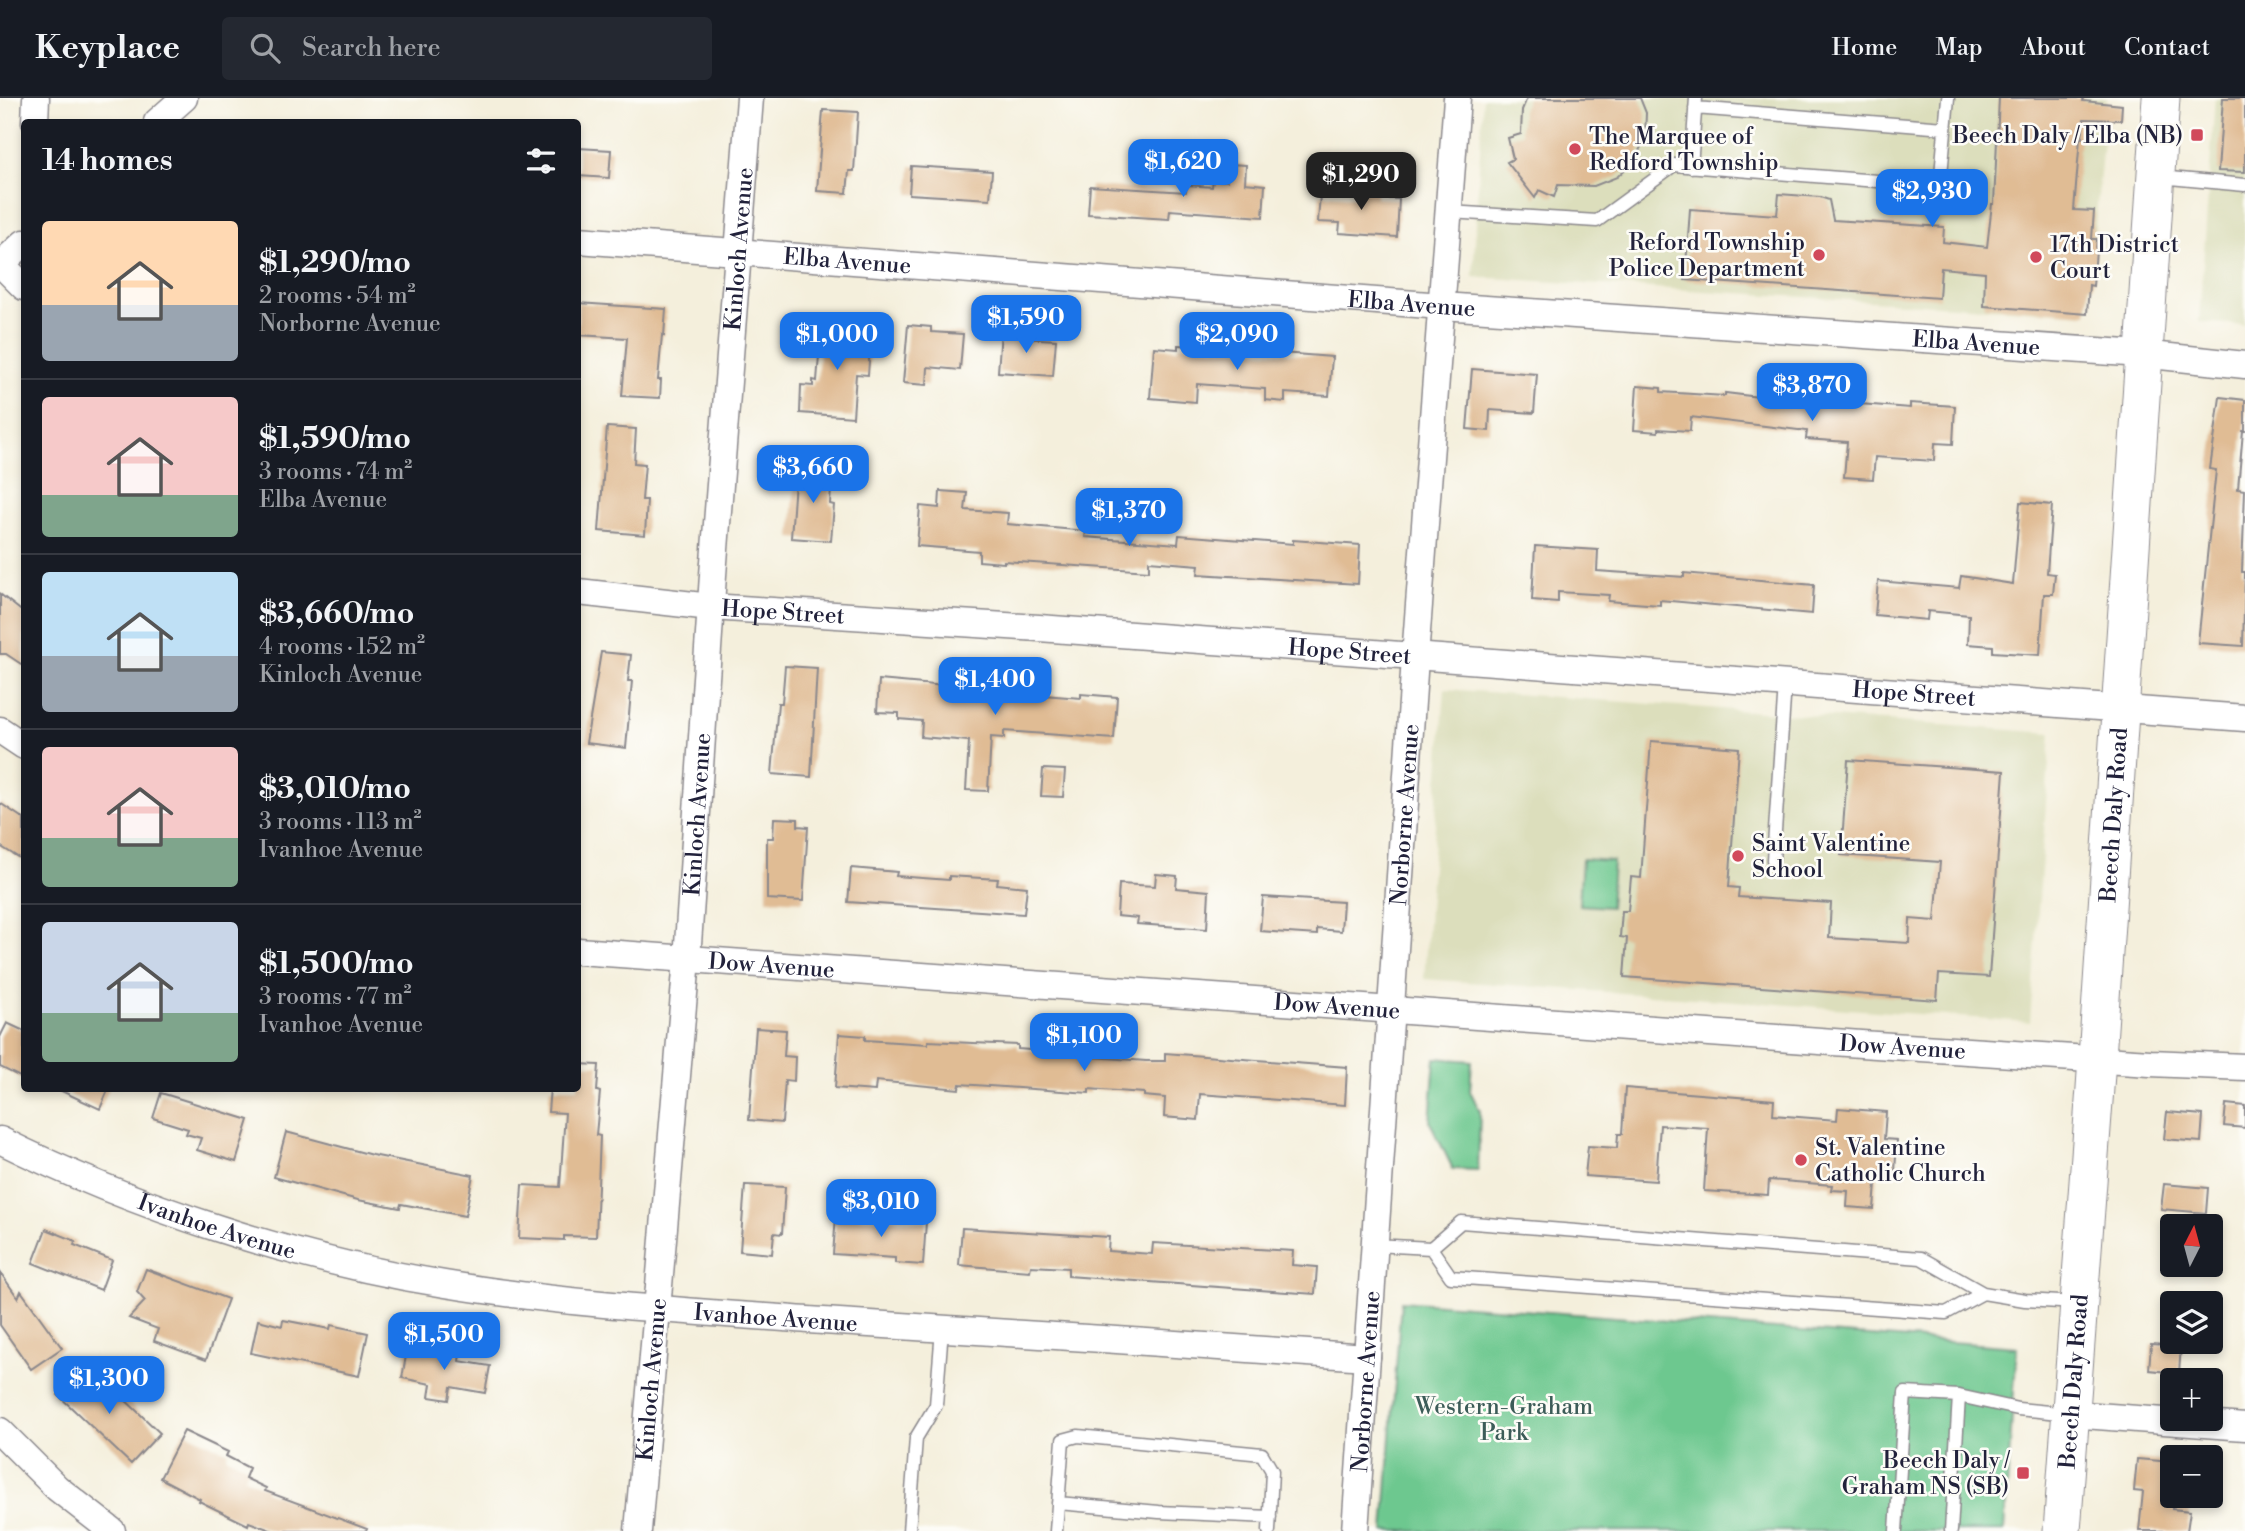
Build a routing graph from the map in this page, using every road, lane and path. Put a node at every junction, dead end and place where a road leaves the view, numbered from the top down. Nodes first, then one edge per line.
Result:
1 (36, 98) edge
2 (184, 98) edge
3 (750, 98) edge
4 (1457, 98) edge
5 (1948, 98) edge
6 (2161, 98) edge
7 (1696, 103) edge
8 (35, 119) edge
9 (160, 119) edge
10 (1945, 128) junction
11 (1691, 167) junction
12 (2155, 177) junction
13 (2245, 185) edge
14 (1449, 212) junction
15 (581, 240) edge
16 (21, 246) edge
17 (739, 251) junction
18 (0, 264) edge
19 (21, 284) edge
20 (1442, 306) junction
21 (2142, 354) junction
22 (2245, 365) edge
23 (581, 592) edge
24 (711, 607) junction
25 (1415, 658) junction
26 (1785, 684) junction
27 (2120, 709) junction
28 (2245, 718) edge
29 (0, 730) edge
30 (21, 744) edge
31 (1773, 860) dead end
32 (581, 951) edge
33 (687, 959) junction
34 (1391, 1010) junction
35 (2096, 1060) junction
36 (2245, 1067) edge
37 (0, 1140) edge
38 (1374, 1245) junction
39 (1431, 1248) junction
40 (1983, 1293) junction
41 (2078, 1303) junction
42 (656, 1308) junction
43 (942, 1329) junction
44 (1367, 1357) junction
45 (1959, 1396) junction
46 (2070, 1414) junction
47 (2245, 1427) edge
48 (0, 1431) edge
49 (1058, 1503) junction
50 (1270, 1517) junction
51 (112, 1531) edge
52 (638, 1531) edge
53 (909, 1531) edge
54 (1056, 1531) edge
55 (1269, 1531) edge
56 (1355, 1531) edge
57 (1896, 1531) edge
58 (1951, 1531) edge
59 (2062, 1531) edge

1 - 8 street
2 - 9 street
3 - 17 street, Kinloch Avenue
4 - 14 street, Norborne Avenue
5 - 10 lane
6 - 12 main road, Beech Daly Road
7 - 10 lane
7 - 11 lane
10 - 11 lane
11 - 14 lane
12 - 13 lane
12 - 21 main road, Beech Daly Road
14 - 20 street, Norborne Avenue
15 - 17 street, Elba Avenue
16 - 18 street
17 - 20 street, Elba Avenue
17 - 24 street, Kinloch Avenue
18 - 19 street
20 - 21 street, Elba Avenue
20 - 25 street, Norborne Avenue
21 - 22 street, Elba Avenue
21 - 27 main road, Beech Daly Road
23 - 24 street, Hope Street
24 - 25 street, Hope Street
24 - 33 street, Kinloch Avenue
25 - 26 street, Hope Street
25 - 34 street, Norborne Avenue
26 - 27 street, Hope Street
26 - 31 lane
27 - 28 street, Hope Street
27 - 35 main road, Beech Daly Road
29 - 30 street
32 - 33 street, Dow Avenue
33 - 34 street, Dow Avenue
33 - 42 street, Kinloch Avenue
34 - 35 street, Dow Avenue
34 - 38 street, Norborne Avenue
35 - 36 street, Dow Avenue
35 - 41 main road, Beech Daly Road
37 - 42 street, Ivanhoe Avenue
38 - 39 lane
38 - 44 street, Norborne Avenue
39 - 40 lane
39 - 40 lane
40 - 41 lane
41 - 46 main road, Beech Daly Road
42 - 43 street, Ivanhoe Avenue
42 - 52 street, Kinloch Avenue
43 - 44 street, Ivanhoe Avenue
43 - 53 lane
44 - 56 street, Norborne Avenue
45 - 46 lane
45 - 57 lane
45 - 58 lane
46 - 47 street
46 - 59 main road, Beech Daly Road
48 - 51 street
49 - 50 lane
49 - 50 lane
49 - 54 lane
50 - 55 lane

